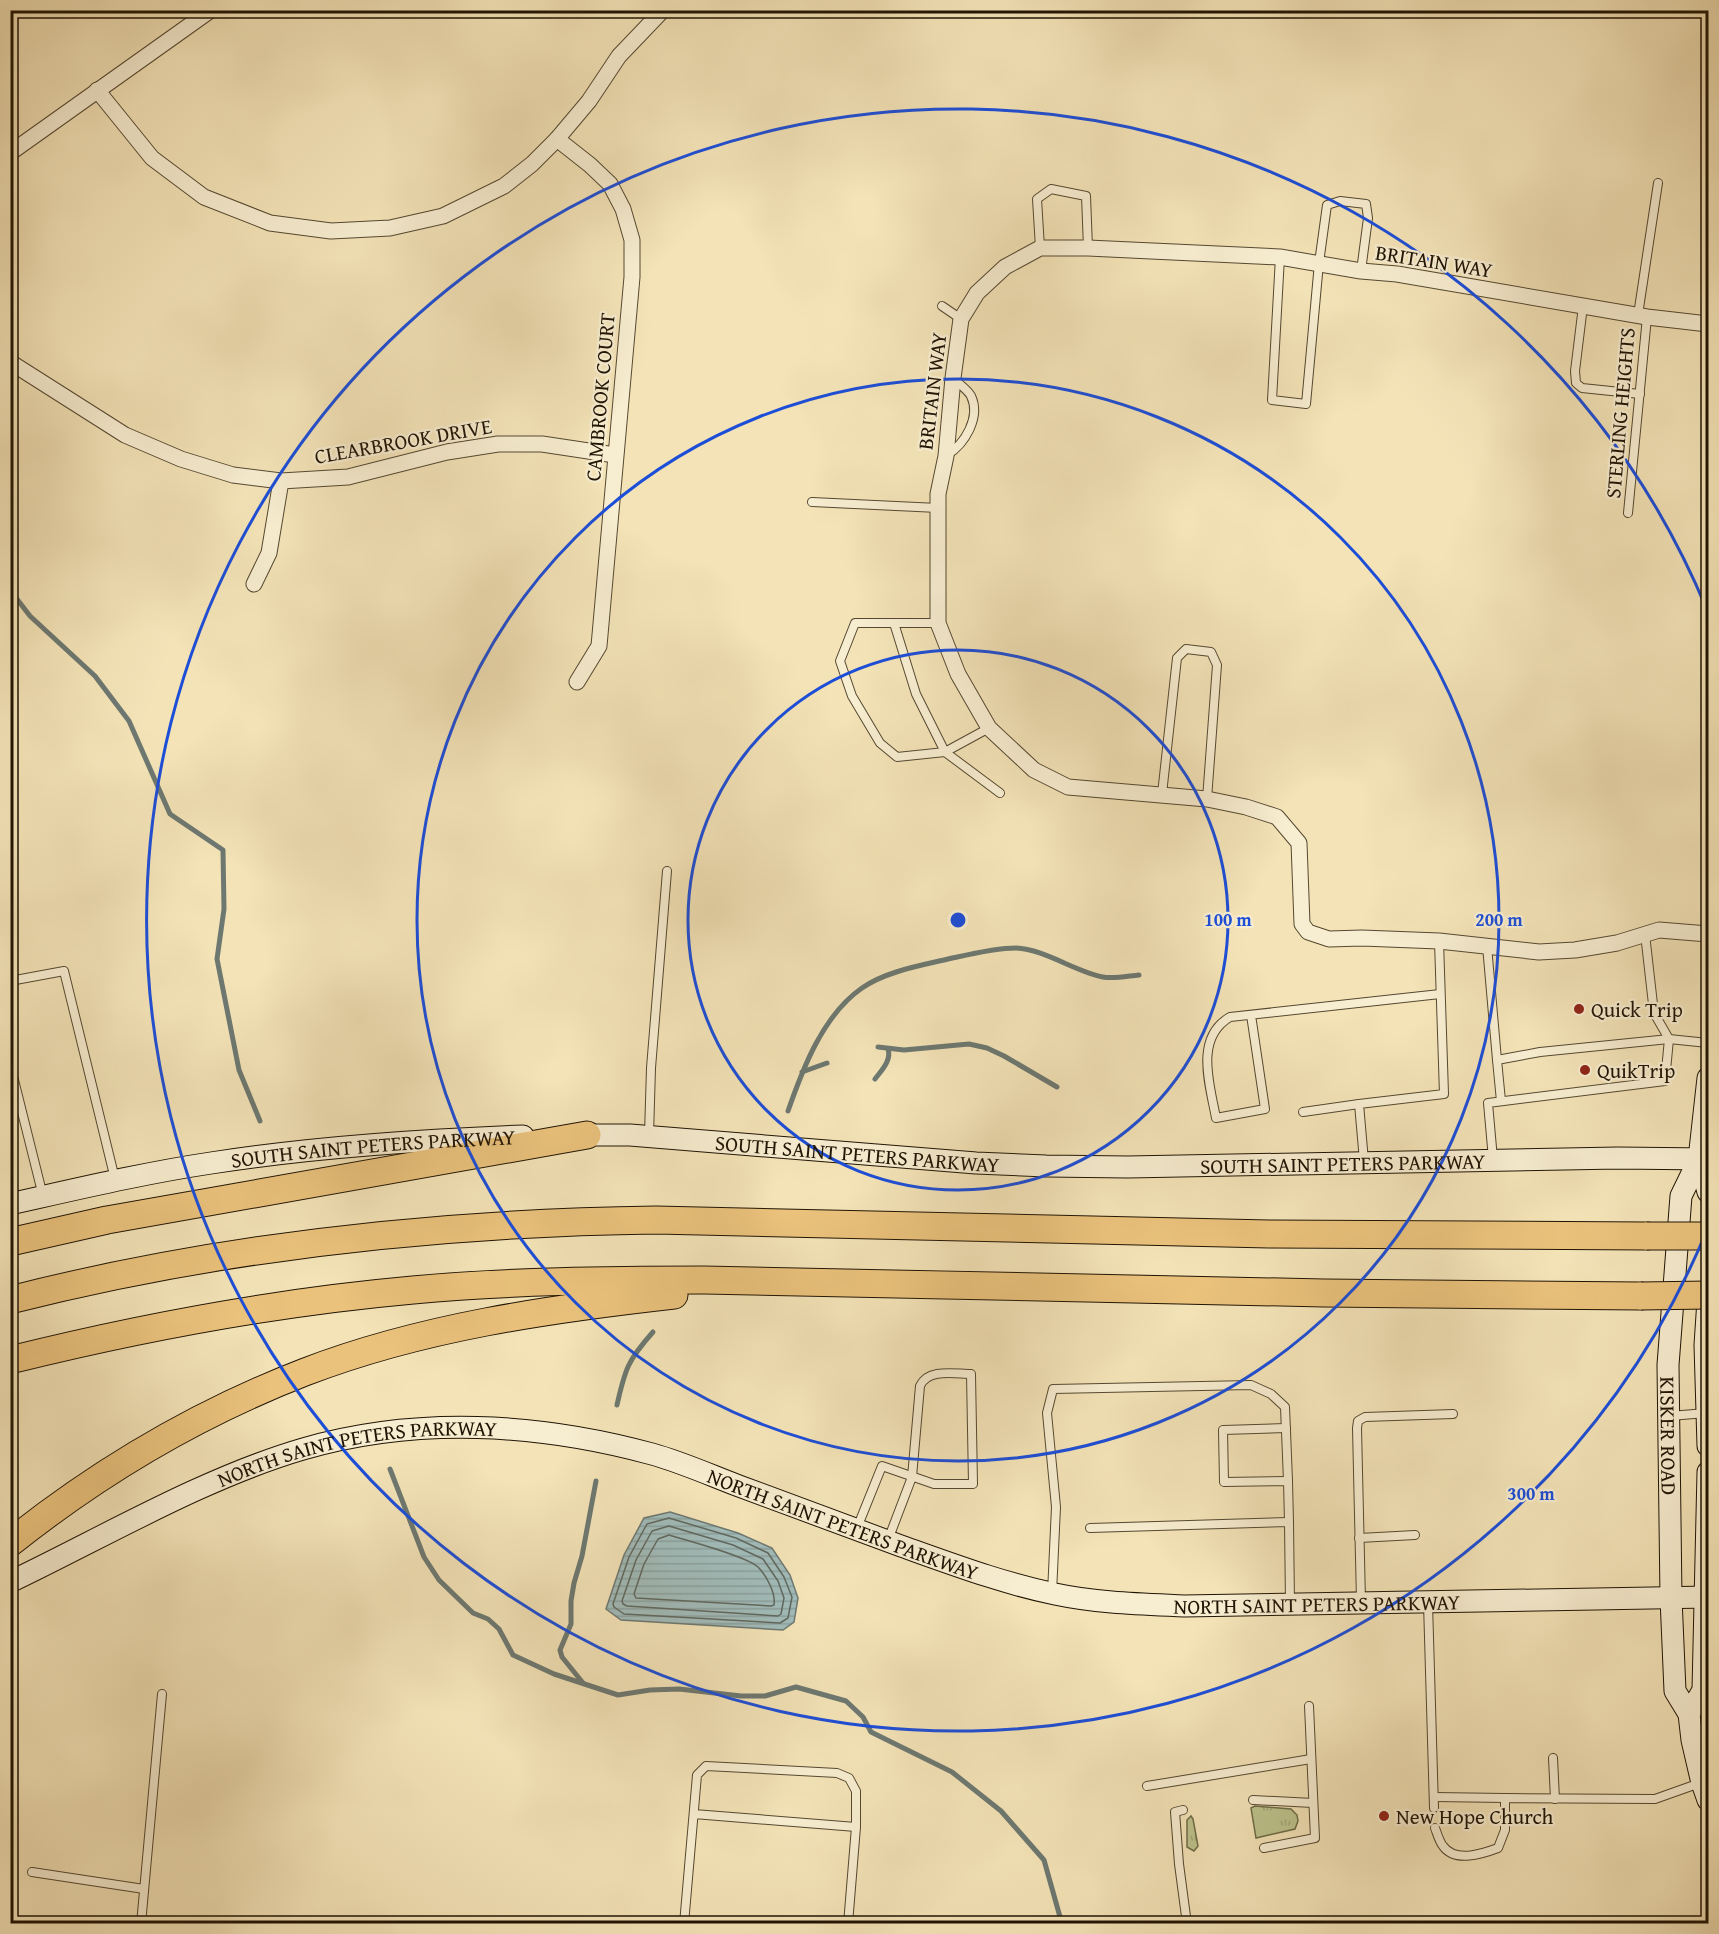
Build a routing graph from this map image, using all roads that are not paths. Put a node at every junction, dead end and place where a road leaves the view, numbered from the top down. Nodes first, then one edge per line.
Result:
1 (211, 10) edge
2 (663, 10) edge
3 (97, 90) junction
4 (556, 139) junction
5 (10, 153) edge
6 (1658, 183) dead end
7 (1040, 248) junction
8 (1088, 248) junction
9 (1281, 257) junction
10 (1320, 263) junction
11 (1361, 271) junction
12 (942, 306) dead end
13 (1583, 306) junction
14 (1642, 316) junction
15 (961, 320) junction
16 (1708, 324) edge
17 (10, 362) edge
18 (953, 378) junction
19 (1640, 394) junction
20 (615, 455) junction
21 (946, 456) junction
22 (281, 481) junction
23 (812, 502) dead end
24 (938, 508) junction
25 (1628, 513) dead end
26 (254, 584) dead end
27 (894, 623) junction
28 (938, 623) junction
29 (577, 682) dead end
30 (989, 728) junction
31 (945, 752) junction
32 (1000, 793) dead end
33 (1162, 794) junction
34 (1207, 799) junction
35 (668, 872) dead end
36 (1645, 934) junction
37 (1708, 934) edge
38 (1439, 941) junction
39 (1487, 946) junction
40 (10, 981) edge
41 (1440, 994) junction
42 (1251, 1015) junction
43 (1669, 1039) junction
44 (1708, 1043) edge
45 (1497, 1060) junction
46 (10, 1064) edge
47 (1708, 1078) edge
48 (1501, 1101) junction
49 (1359, 1104) junction
50 (1303, 1112) dead end
51 (587, 1135) junction
52 (648, 1137) junction
53 (1704, 1159) edge
54 (1493, 1160) junction
55 (1364, 1162) junction
56 (116, 1180) junction
57 (1708, 1192) edge
58 (43, 1197) junction
59 (10, 1204) edge
60 (1708, 1236) edge
61 (10, 1242) edge
62 (789, 1282) junction
63 (1708, 1295) edge
64 (1708, 1299) edge
65 (10, 1300) edge
66 (10, 1360) edge
67 (1707, 1413) edge
68 (1453, 1414) dead end
69 (1669, 1416) junction
70 (1286, 1428) junction
71 (1708, 1446) edge
72 (1708, 1472) edge
73 (912, 1477) junction
74 (1288, 1481) junction
75 (1708, 1495) edge
76 (1289, 1522) junction
77 (1090, 1528) dead end
78 (856, 1529) junction
79 (1415, 1535) dead end
80 (1359, 1538) junction
81 (888, 1541) junction
82 (10, 1543) edge
83 (10, 1582) edge
84 (1052, 1593) junction
85 (1707, 1597) edge
86 (1671, 1598) junction
87 (1428, 1601) junction
88 (1361, 1602) junction
89 (1290, 1605) junction
90 (162, 1694) dead end
91 (1309, 1706) dead end
92 (1689, 1714) junction
93 (1553, 1758) dead end
94 (1311, 1759) junction
95 (1147, 1786) dead end
96 (1705, 1791) edge
97 (1434, 1797) junction
98 (1505, 1798) junction
99 (1555, 1799) junction
100 (1252, 1800) dead end
101 (1313, 1803) junction
102 (1434, 1808) dead end
103 (1184, 1810) dead end
104 (694, 1814) junction
105 (856, 1827) junction
106 (1435, 1828) dead end
107 (1264, 1848) dead end
108 (32, 1872) dead end
109 (144, 1889) junction
110 (141, 1923) edge
111 (684, 1923) edge
112 (848, 1923) edge
113 (1187, 1923) edge

1 - 3 street
2 - 4 street
3 - 4 street
3 - 5 street
4 - 20 street, CAMBROOK COURT
6 - 14 lane, STERLING HEIGHTS
7 - 8 street, BRITAIN WAY
7 - 8 lane
7 - 15 street, BRITAIN WAY
8 - 9 street, BRITAIN WAY
9 - 10 street, BRITAIN WAY
9 - 10 lane
10 - 11 street, BRITAIN WAY
10 - 11 lane
11 - 13 street, BRITAIN WAY
12 - 15 lane
13 - 14 street, BRITAIN WAY
13 - 19 lane
14 - 16 street, BRITAIN WAY
14 - 19 lane, STERLING HEIGHTS
15 - 18 street, BRITAIN WAY
17 - 22 street, CLEARBROOK DRIVE
18 - 21 street, BRITAIN WAY
18 - 21 lane
19 - 25 lane, STERLING HEIGHTS
20 - 22 street, CLEARBROOK DRIVE
20 - 29 street, CAMBROOK COURT
21 - 24 street, BRITAIN WAY
22 - 26 street
23 - 24 lane
24 - 28 street, BRITAIN WAY
27 - 28 lane
27 - 31 lane
27 - 31 lane
28 - 30 street, BRITAIN WAY
30 - 31 lane
30 - 33 street, BRITAIN WAY
31 - 32 lane
33 - 34 street, BRITAIN WAY
33 - 34 lane
34 - 38 street, BRITAIN WAY
35 - 52 lane
36 - 37 street
36 - 39 street
36 - 43 lane
38 - 39 street
38 - 41 lane
39 - 45 lane
40 - 56 lane
41 - 42 lane
41 - 49 lane
42 - 42 lane
43 - 44 lane
43 - 45 lane
43 - 48 lane
45 - 48 lane
46 - 58 lane
47 - 53 main road, KISKER ROAD
48 - 54 lane
49 - 50 lane
49 - 55 lane
51 - 52 main road, SOUTH SAINT PETERS PARKWAY
51 - 56 main road, SOUTH SAINT PETERS PARKWAY
51 - 61 highway
52 - 55 main road, SOUTH SAINT PETERS PARKWAY
53 - 54 main road, SOUTH SAINT PETERS PARKWAY
53 - 57 main road, KISKER ROAD
53 - 69 main road, KISKER ROAD
54 - 55 main road, SOUTH SAINT PETERS PARKWAY
56 - 58 main road, SOUTH SAINT PETERS PARKWAY
58 - 59 main road, SOUTH SAINT PETERS PARKWAY
60 - 65 highway, bridge
62 - 63 highway, bridge
62 - 66 highway
62 - 82 highway
64 - 67 main road, KISKER ROAD
67 - 69 lane
67 - 71 main road, KISKER ROAD
68 - 80 lane
69 - 86 main road, KISKER ROAD
70 - 74 lane
70 - 74 lane
70 - 84 lane
72 - 75 main road, KISKER ROAD
73 - 73 lane
73 - 78 lane
73 - 81 lane
74 - 76 lane
75 - 85 main road, KISKER ROAD
76 - 77 lane
76 - 89 lane
78 - 81 main road, NORTH SAINT PETERS PARKWAY
78 - 83 main road, NORTH SAINT PETERS PARKWAY
79 - 80 lane
80 - 88 lane
81 - 84 main road, NORTH SAINT PETERS PARKWAY
84 - 89 main road, NORTH SAINT PETERS PARKWAY
85 - 86 main road, NORTH SAINT PETERS PARKWAY
85 - 92 main road, KISKER ROAD
86 - 87 main road, NORTH SAINT PETERS PARKWAY
86 - 92 main road, KISKER ROAD
87 - 88 main road, NORTH SAINT PETERS PARKWAY
87 - 97 lane
88 - 89 main road, NORTH SAINT PETERS PARKWAY
90 - 109 lane
91 - 94 lane
92 - 96 main road, KISKER ROAD
93 - 99 lane
94 - 95 lane
94 - 101 lane
96 - 99 lane
97 - 98 lane
97 - 102 lane
98 - 99 lane
98 - 106 lane
100 - 101 lane
101 - 107 lane
103 - 113 lane
104 - 105 lane
104 - 105 lane
104 - 111 lane
105 - 112 lane
108 - 109 lane
109 - 110 lane

